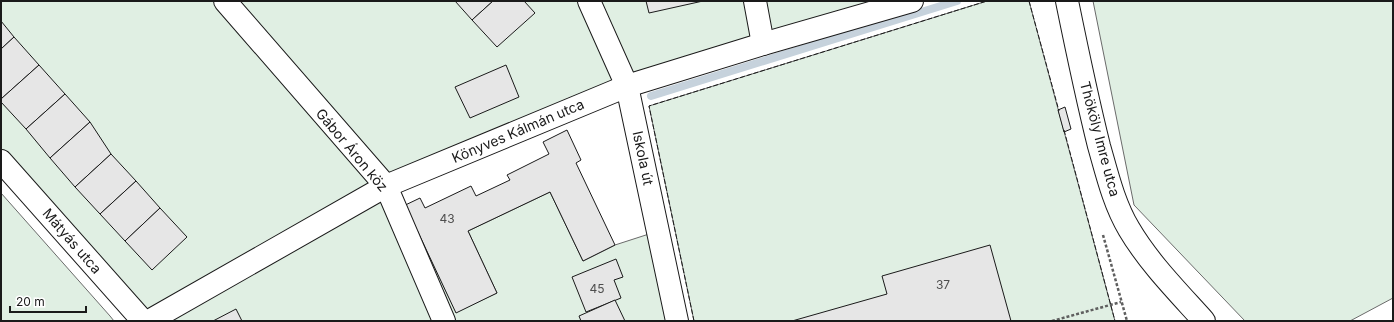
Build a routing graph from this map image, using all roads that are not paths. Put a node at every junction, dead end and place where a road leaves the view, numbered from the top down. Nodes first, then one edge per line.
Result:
1 (225, 1) edge
2 (589, 1) edge
3 (755, 1) edge
4 (912, 1) edge
5 (1067, 1) edge
6 (763, 44) junction
7 (627, 86) junction
8 (1, 161) edge
9 (386, 186) junction
10 (143, 321) edge
11 (149, 321) edge
12 (444, 321) edge
13 (677, 321) edge
14 (1204, 321) edge

1 - 9 street, Gábor Áron köz
2 - 7 street, Iskola út
3 - 6 street
4 - 6 street, Könyves Kálmán utca
5 - 14 street, Thököly Imre utca
6 - 7 street, Könyves Kálmán utca
7 - 9 street, Könyves Kálmán utca
7 - 13 street, Iskola út
8 - 10 street, Mátyás utca
9 - 11 street, Könyves Kálmán utca
9 - 12 street, Gábor Áron köz

